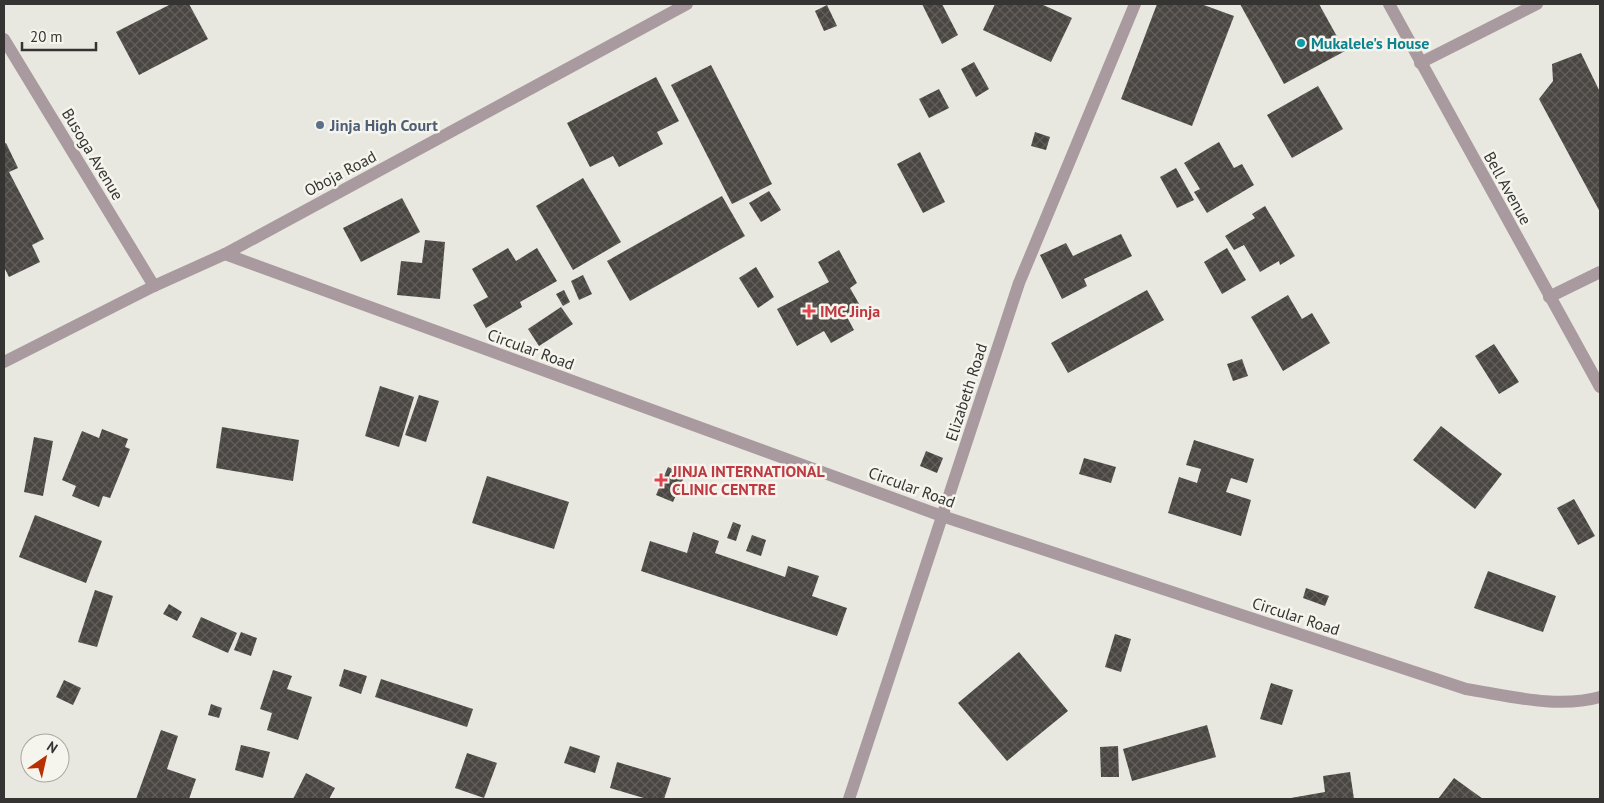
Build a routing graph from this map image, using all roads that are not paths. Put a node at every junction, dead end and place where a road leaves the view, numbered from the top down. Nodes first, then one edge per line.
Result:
1 (687, 4) edge
2 (1135, 4) edge
3 (1389, 4) edge
4 (1537, 4) edge
5 (4, 39) edge
6 (1420, 62) junction
7 (225, 254) junction
8 (1600, 272) edge
9 (154, 286) junction
10 (1549, 297) junction
11 (4, 362) edge
12 (1600, 388) edge
13 (942, 516) junction
14 (1600, 697) edge
15 (849, 799) edge

1 - 7 street, Oboja Road
2 - 13 street, Elizabeth Road
3 - 6 street, Bell Avenue
4 - 6 street
5 - 9 street, Busoga Avenue
6 - 10 street, Bell Avenue
7 - 9 street, Oboja Road
7 - 13 street, Circular Road
8 - 10 street
9 - 11 street, Oboja Road
10 - 12 street, Bell Avenue
13 - 14 street, Circular Road
13 - 15 street, Elizabeth Road

